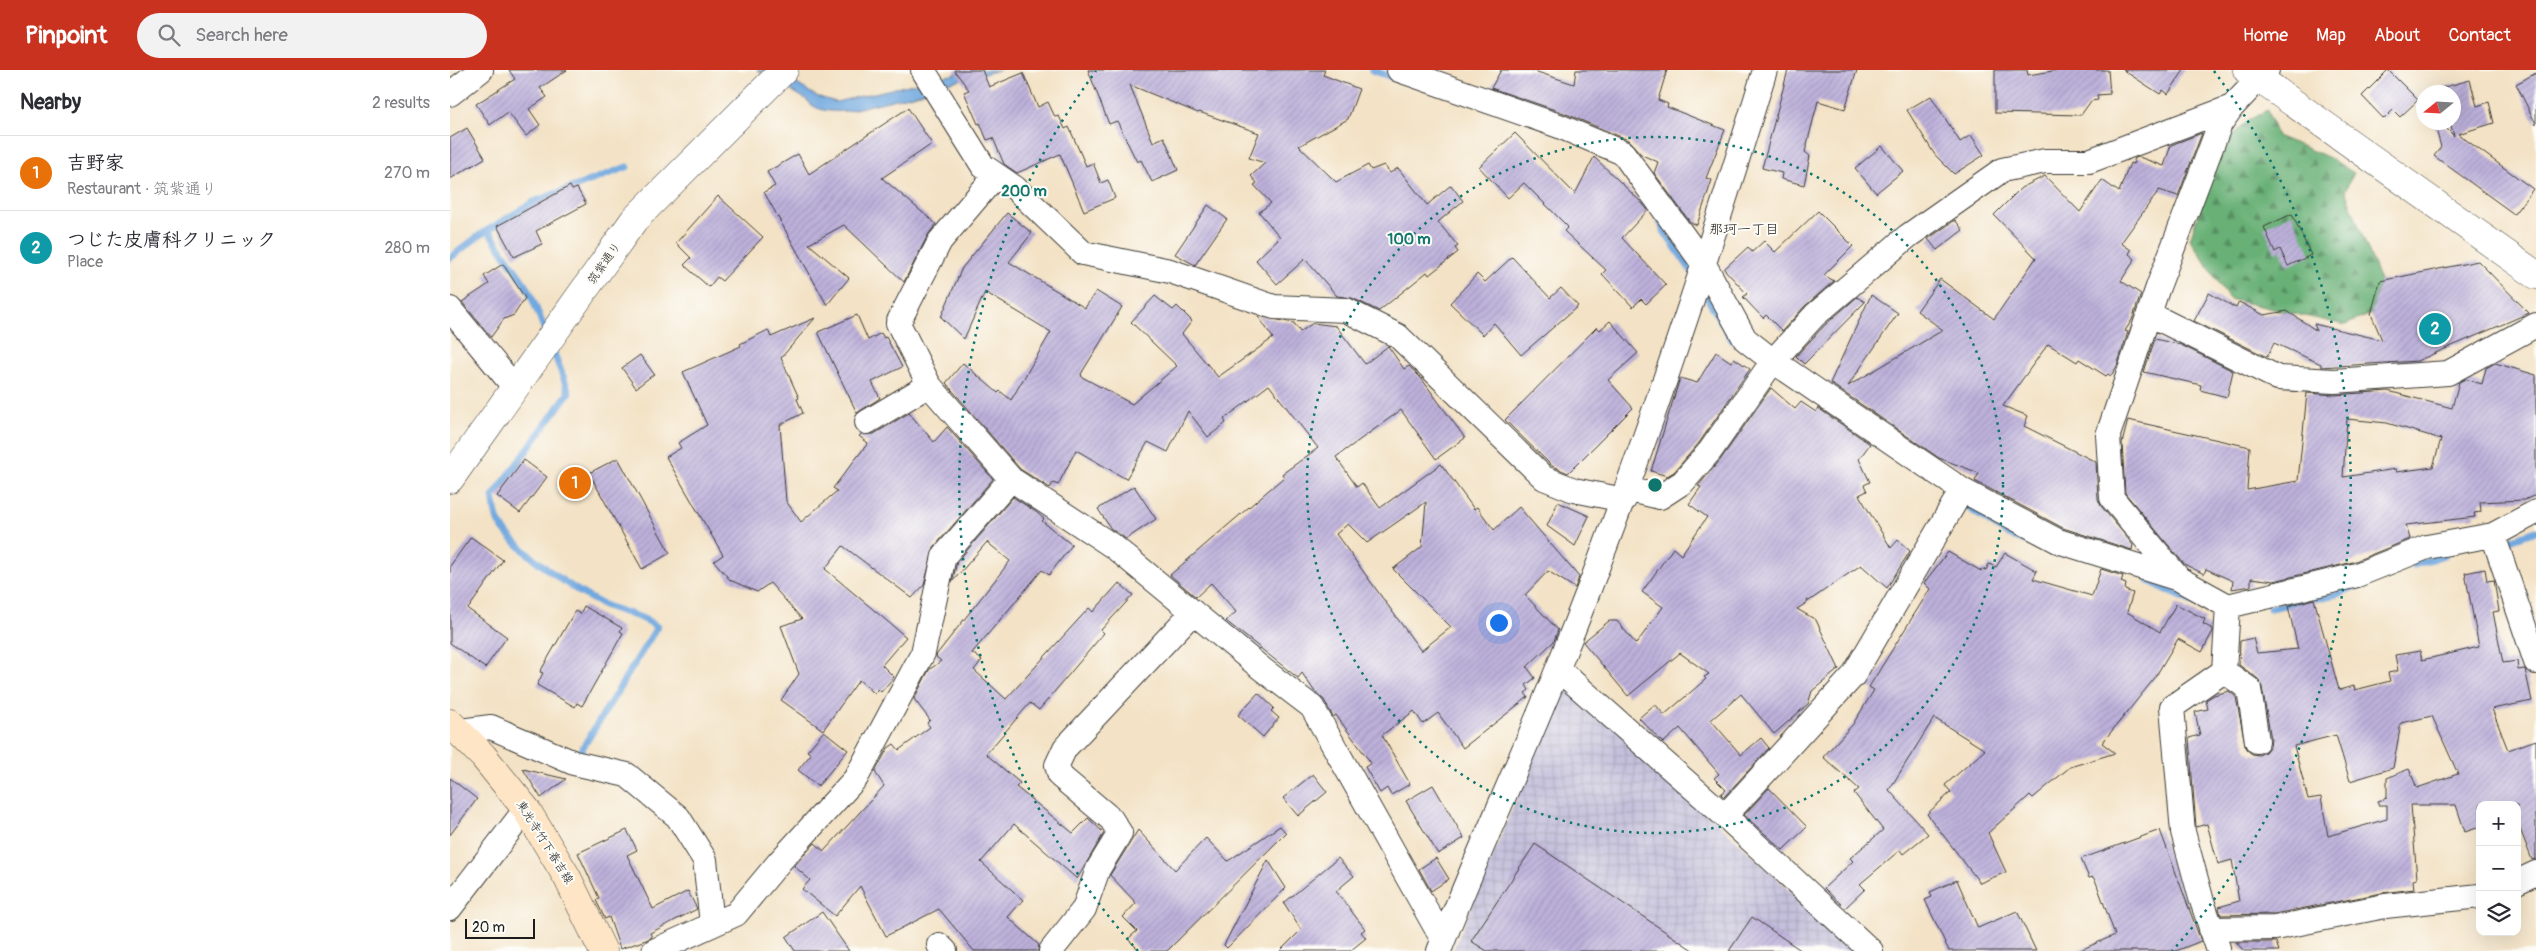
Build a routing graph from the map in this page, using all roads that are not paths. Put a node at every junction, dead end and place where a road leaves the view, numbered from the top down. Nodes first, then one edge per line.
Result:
1 (481, 70) edge
2 (784, 70) edge
3 (923, 70) edge
4 (1399, 70) edge
5 (1766, 70) edge
6 (2258, 73) edge
7 (450, 94) edge
8 (2232, 107) junction
9 (996, 175) junction
10 (1705, 266) junction
11 (2536, 275) edge
12 (450, 309) edge
13 (2149, 314) junction
14 (2536, 326) edge
15 (1773, 361) junction
16 (929, 385) junction
17 (515, 388) junction
18 (867, 422) dead end
19 (450, 479) edge
20 (1011, 479) junction
21 (1962, 490) junction
22 (1625, 494) junction
23 (2536, 512) edge
24 (2493, 535) junction
25 (2179, 579) junction
26 (2228, 606) junction
27 (1193, 612) junction
28 (2536, 662) edge
29 (1558, 669) junction
30 (2224, 671) junction
31 (455, 727) edge
32 (2257, 741) dead end
33 (526, 809) junction
34 (1724, 816) junction
35 (2536, 873) edge
36 (2521, 880) edge
37 (2476, 896) edge
38 (450, 908) edge
39 (712, 924) junction
40 (2216, 945) edge
41 (1441, 946) edge
42 (602, 951) edge
43 (654, 951) edge
44 (1051, 951) edge
45 (1871, 951) edge

1 - 7 street
2 - 17 street, 筑紫通り
3 - 9 street
4 - 10 street
5 - 10 street
6 - 8 street
6 - 11 street
8 - 13 street
8 - 15 street
9 - 16 street
9 - 22 street
10 - 15 street
10 - 22 street
12 - 17 street
13 - 14 street
13 - 25 street
15 - 21 street
15 - 22 street
16 - 18 street
16 - 20 street
17 - 19 street, 筑紫通り
20 - 27 street
20 - 39 street
21 - 25 street
21 - 34 street
22 - 29 street
23 - 24 street
24 - 26 street
24 - 28 street
25 - 26 street
26 - 30 street
27 - 41 street
27 - 44 street
29 - 34 street
29 - 41 street
30 - 32 street
30 - 40 street
31 - 33 main road, 東光寺竹下春吉線
31 - 39 street
33 - 38 street
33 - 42 main road, 東光寺竹下春吉線
34 - 45 street
35 - 36 street
37 - 40 street
39 - 43 street

